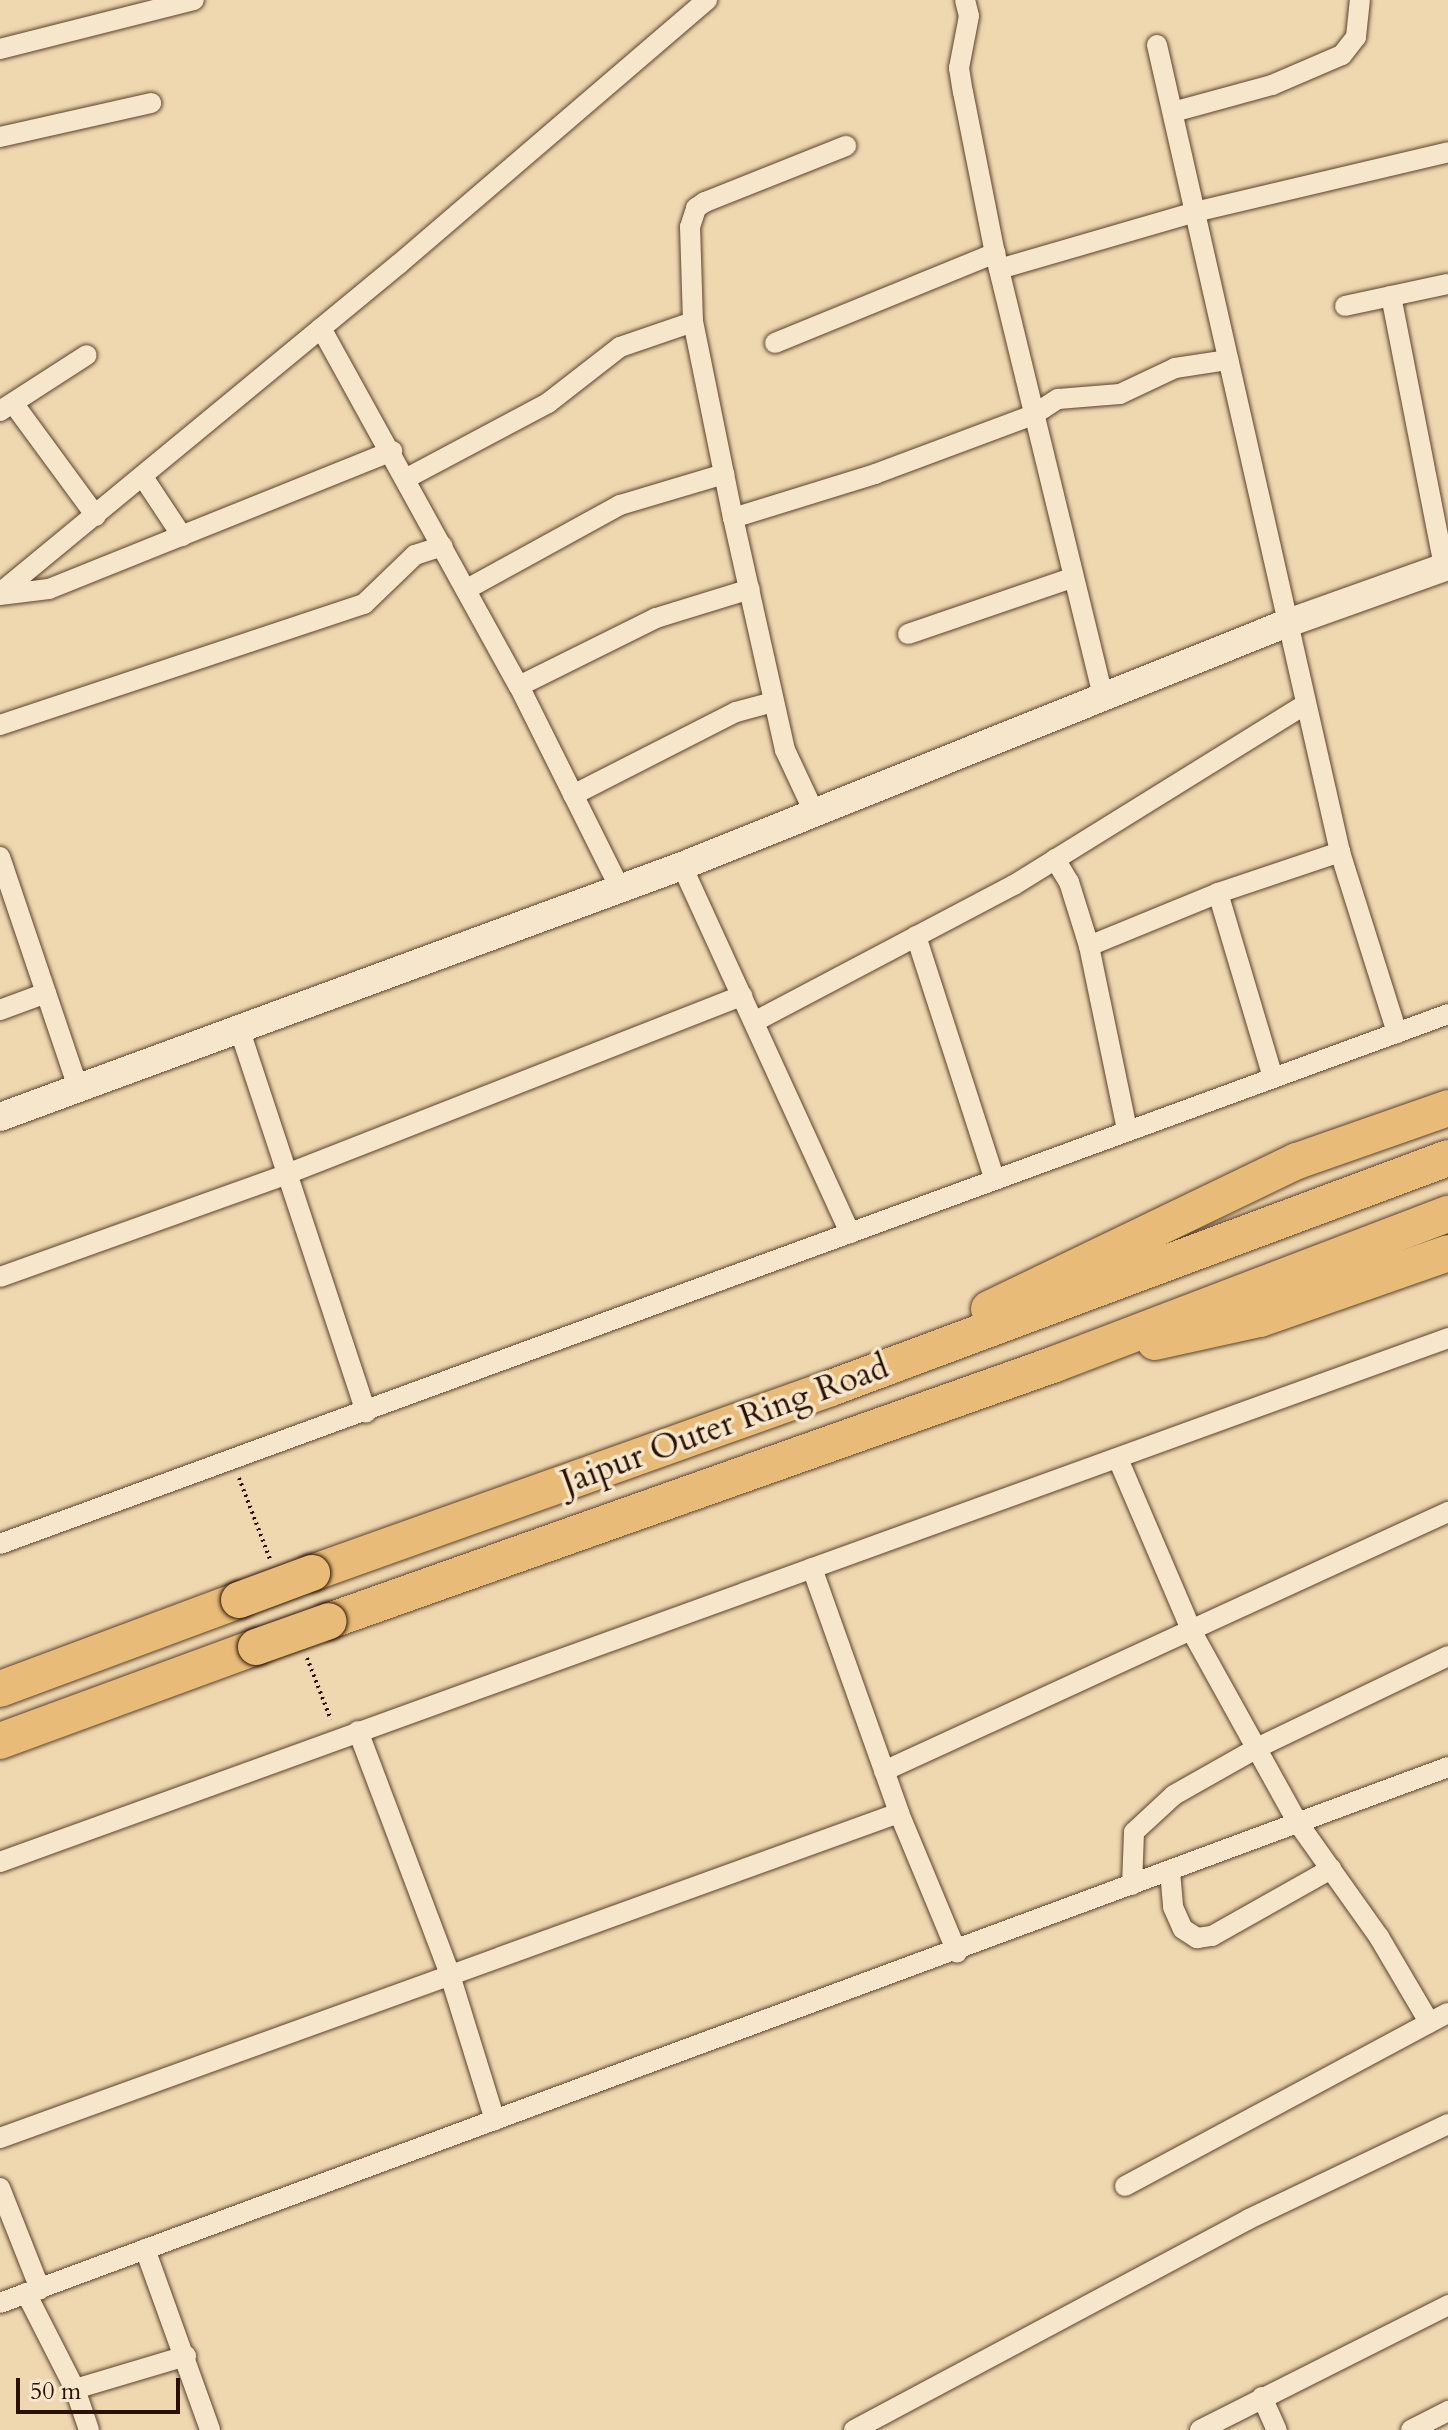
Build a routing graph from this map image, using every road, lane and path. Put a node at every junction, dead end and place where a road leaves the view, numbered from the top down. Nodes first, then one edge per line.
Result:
1 (194, 0) edge
2 (707, 0) edge
3 (965, 0) edge
4 (1360, 0) edge
5 (147, 7) edge
6 (1157, 45) dead end
7 (0, 49) edge
8 (151, 103) dead end
9 (1173, 112) junction
10 (0, 137) edge
11 (846, 146) dead end
12 (1448, 152) edge
13 (1195, 212) junction
14 (997, 261) junction
15 (1448, 284) edge
16 (1391, 296) junction
17 (1345, 306) dead end
18 (693, 322) junction
19 (321, 328) junction
20 (775, 343) dead end
21 (87, 355) dead end
22 (1228, 360) junction
23 (6, 407) edge
24 (1033, 415) junction
25 (392, 451) junction
26 (724, 474) junction
27 (143, 477) junction
28 (407, 478) junction
29 (96, 516) junction
30 (733, 518) junction
31 (182, 536) junction
32 (443, 546) junction
33 (1446, 567) edge
34 (1072, 578) junction
35 (467, 589) junction
36 (750, 589) junction
37 (0, 594) edge
38 (1285, 624) junction
39 (908, 634) dead end
40 (519, 686) junction
41 (1104, 699) junction
42 (773, 702) junction
43 (1304, 705) junction
44 (0, 725) edge
45 (573, 795) junction
46 (815, 814) junction
47 (1340, 852) junction
48 (0, 857) edge
49 (1055, 859) junction
50 (682, 866) junction
51 (4, 880) edge
52 (620, 889) junction
53 (1218, 893) junction
54 (916, 936) junction
55 (1089, 946) junction
56 (46, 993) junction
57 (742, 996) junction
58 (0, 1010) edge
59 (1448, 1014) edge
60 (754, 1022) junction
61 (239, 1028) junction
62 (1397, 1033) junction
63 (1273, 1077) junction
64 (78, 1088) junction
65 (1448, 1108) edge
66 (0, 1117) edge
67 (1127, 1129) junction
68 (1448, 1158) edge
69 (287, 1174) junction
70 (994, 1177) junction
71 (1448, 1214) edge
72 (850, 1233) junction
73 (1448, 1253) edge
74 (0, 1277) edge
75 (1448, 1338) edge
76 (1055, 1364) junction
77 (831, 1388) junction
78 (366, 1413) junction
79 (1118, 1459) junction
80 (1448, 1512) edge
81 (0, 1544) edge
82 (812, 1568) junction
83 (1192, 1632) junction
84 (1448, 1656) edge
85 (0, 1689) edge
86 (358, 1731) junction
87 (0, 1741) edge
88 (1257, 1748) junction
89 (1448, 1767) edge
90 (884, 1771) junction
91 (899, 1813) junction
92 (1298, 1823) junction
93 (0, 1862) edge
94 (1331, 1869) junction
95 (1170, 1871) junction
96 (1132, 1885) junction
97 (957, 1952) junction
98 (450, 1975) junction
99 (1448, 2013) edge
100 (1429, 2022) junction
101 (495, 2120) junction
102 (1448, 2124) edge
103 (0, 2138) edge
104 (1125, 2186) dead end
105 (0, 2188) edge
106 (145, 2249) junction
107 (33, 2291) junction
108 (0, 2303) edge
109 (1448, 2305) edge
110 (186, 2356) junction
111 (75, 2389) junction
112 (1262, 2397) junction
113 (1448, 2411) edge
114 (89, 2430) edge
115 (210, 2430) edge
116 (854, 2430) edge
117 (1200, 2430) edge
118 (1277, 2430) edge
119 (1411, 2430) edge

1 - 5 street
2 - 19 street
3 - 14 street
4 - 9 street
5 - 7 street
6 - 9 street
8 - 10 street
9 - 13 street
11 - 18 street
12 - 13 street
13 - 14 street
13 - 22 street
14 - 20 street
14 - 24 street
15 - 16 street
16 - 17 street
16 - 33 street
18 - 26 street
18 - 28 street
19 - 25 street
19 - 27 street
21 - 23 street
22 - 24 street
22 - 38 street
23 - 29 street
24 - 30 street
24 - 34 street
25 - 28 street
25 - 31 street
26 - 30 street
26 - 35 street
27 - 29 street
27 - 31 street
28 - 32 street
29 - 37 street
30 - 36 street
31 - 37 street
32 - 35 street
32 - 44 street
33 - 38 street
34 - 39 street
34 - 41 street
35 - 40 street
36 - 40 street
36 - 42 street
38 - 41 street
38 - 43 street
40 - 45 street
41 - 46 street
42 - 45 street
42 - 46 street
43 - 47 street
43 - 49 street
45 - 52 street
46 - 50 street
47 - 53 street
47 - 62 street
48 - 51 street
49 - 54 street
49 - 55 street
50 - 52 street
50 - 57 street
51 - 56 street
52 - 61 street
53 - 55 street
53 - 63 street
54 - 60 street
54 - 70 street
55 - 67 street
56 - 58 street
56 - 64 street
57 - 60 street
57 - 69 street
59 - 62 street
60 - 72 street
61 - 64 street
61 - 69 street
62 - 63 street
63 - 67 street
64 - 66 street
65 - 77 highway
67 - 70 street
68 - 77 highway, Jaipur Outer Ring Road
69 - 74 street
69 - 78 street
70 - 72 street
71 - 76 highway
72 - 78 street
73 - 76 highway
75 - 79 street
76 - 87 highway, Jaipur Outer Ring Road, bridge
77 - 85 highway, Jaipur Outer Ring Road, bridge
78 - 81 street
79 - 82 street
79 - 83 street
80 - 83 street
82 - 86 street
82 - 90 street
83 - 88 street
83 - 90 street
84 - 88 street
86 - 93 street
86 - 98 street
88 - 92 street
88 - 96 street
89 - 92 street
90 - 91 street
91 - 97 street
91 - 98 street
92 - 94 street
92 - 95 street
94 - 95 street
94 - 100 street
95 - 96 street
96 - 97 street
97 - 101 street
98 - 101 street
98 - 103 street
99 - 100 street
100 - 104 street
101 - 106 street
102 - 116 street
105 - 107 street
106 - 107 street
106 - 110 street
107 - 108 street
107 - 111 street
109 - 112 street
110 - 111 street
110 - 115 street
111 - 114 street
112 - 117 street
112 - 118 street
113 - 119 street

